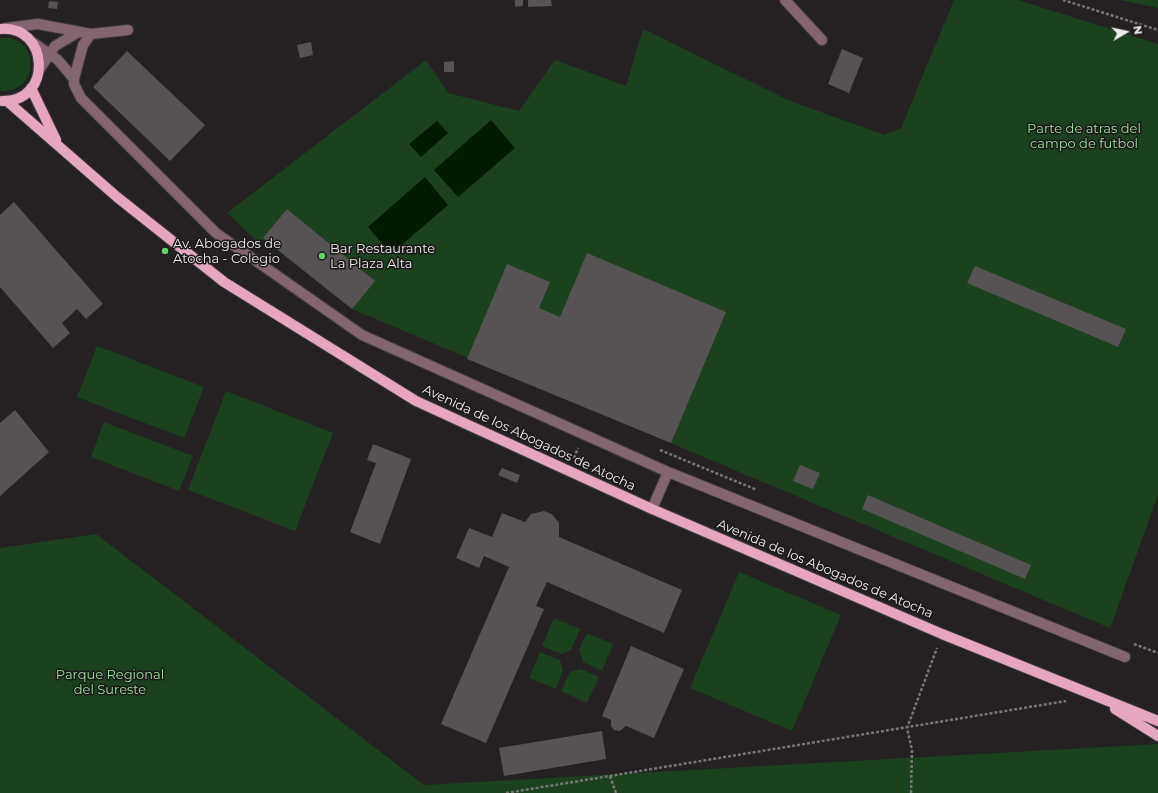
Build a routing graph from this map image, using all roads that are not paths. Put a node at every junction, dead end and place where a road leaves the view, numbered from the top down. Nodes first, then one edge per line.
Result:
1 (785, 0) edge
2 (1, 29) edge
3 (128, 30) dead end
4 (77, 33) junction
5 (91, 34) junction
6 (822, 40) dead end
7 (31, 42) junction
8 (49, 53) junction
9 (40, 70) junction
10 (74, 79) junction
11 (32, 88) junction
12 (3, 101) edge
13 (57, 144) junction
14 (668, 472) junction
15 (652, 509) junction
16 (1126, 657) dead end
17 (1094, 696) junction
18 (1158, 721) edge
19 (1158, 736) edge

1 - 6 lane
2 - 4 lane
2 - 7 main road
3 - 5 lane
4 - 5 lane
4 - 8 lane
5 - 10 lane
7 - 8 lane
7 - 9 main road
8 - 9 lane
8 - 10 lane
9 - 11 main road
10 - 14 lane
11 - 12 main road
11 - 13 main road, Avenida de los Abogados de Atocha
12 - 13 main road
13 - 15 main road, Avenida de los Abogados de Atocha
14 - 15 lane
14 - 16 lane
15 - 17 main road, Avenida de los Abogados de Atocha
17 - 18 main road
17 - 19 main road

